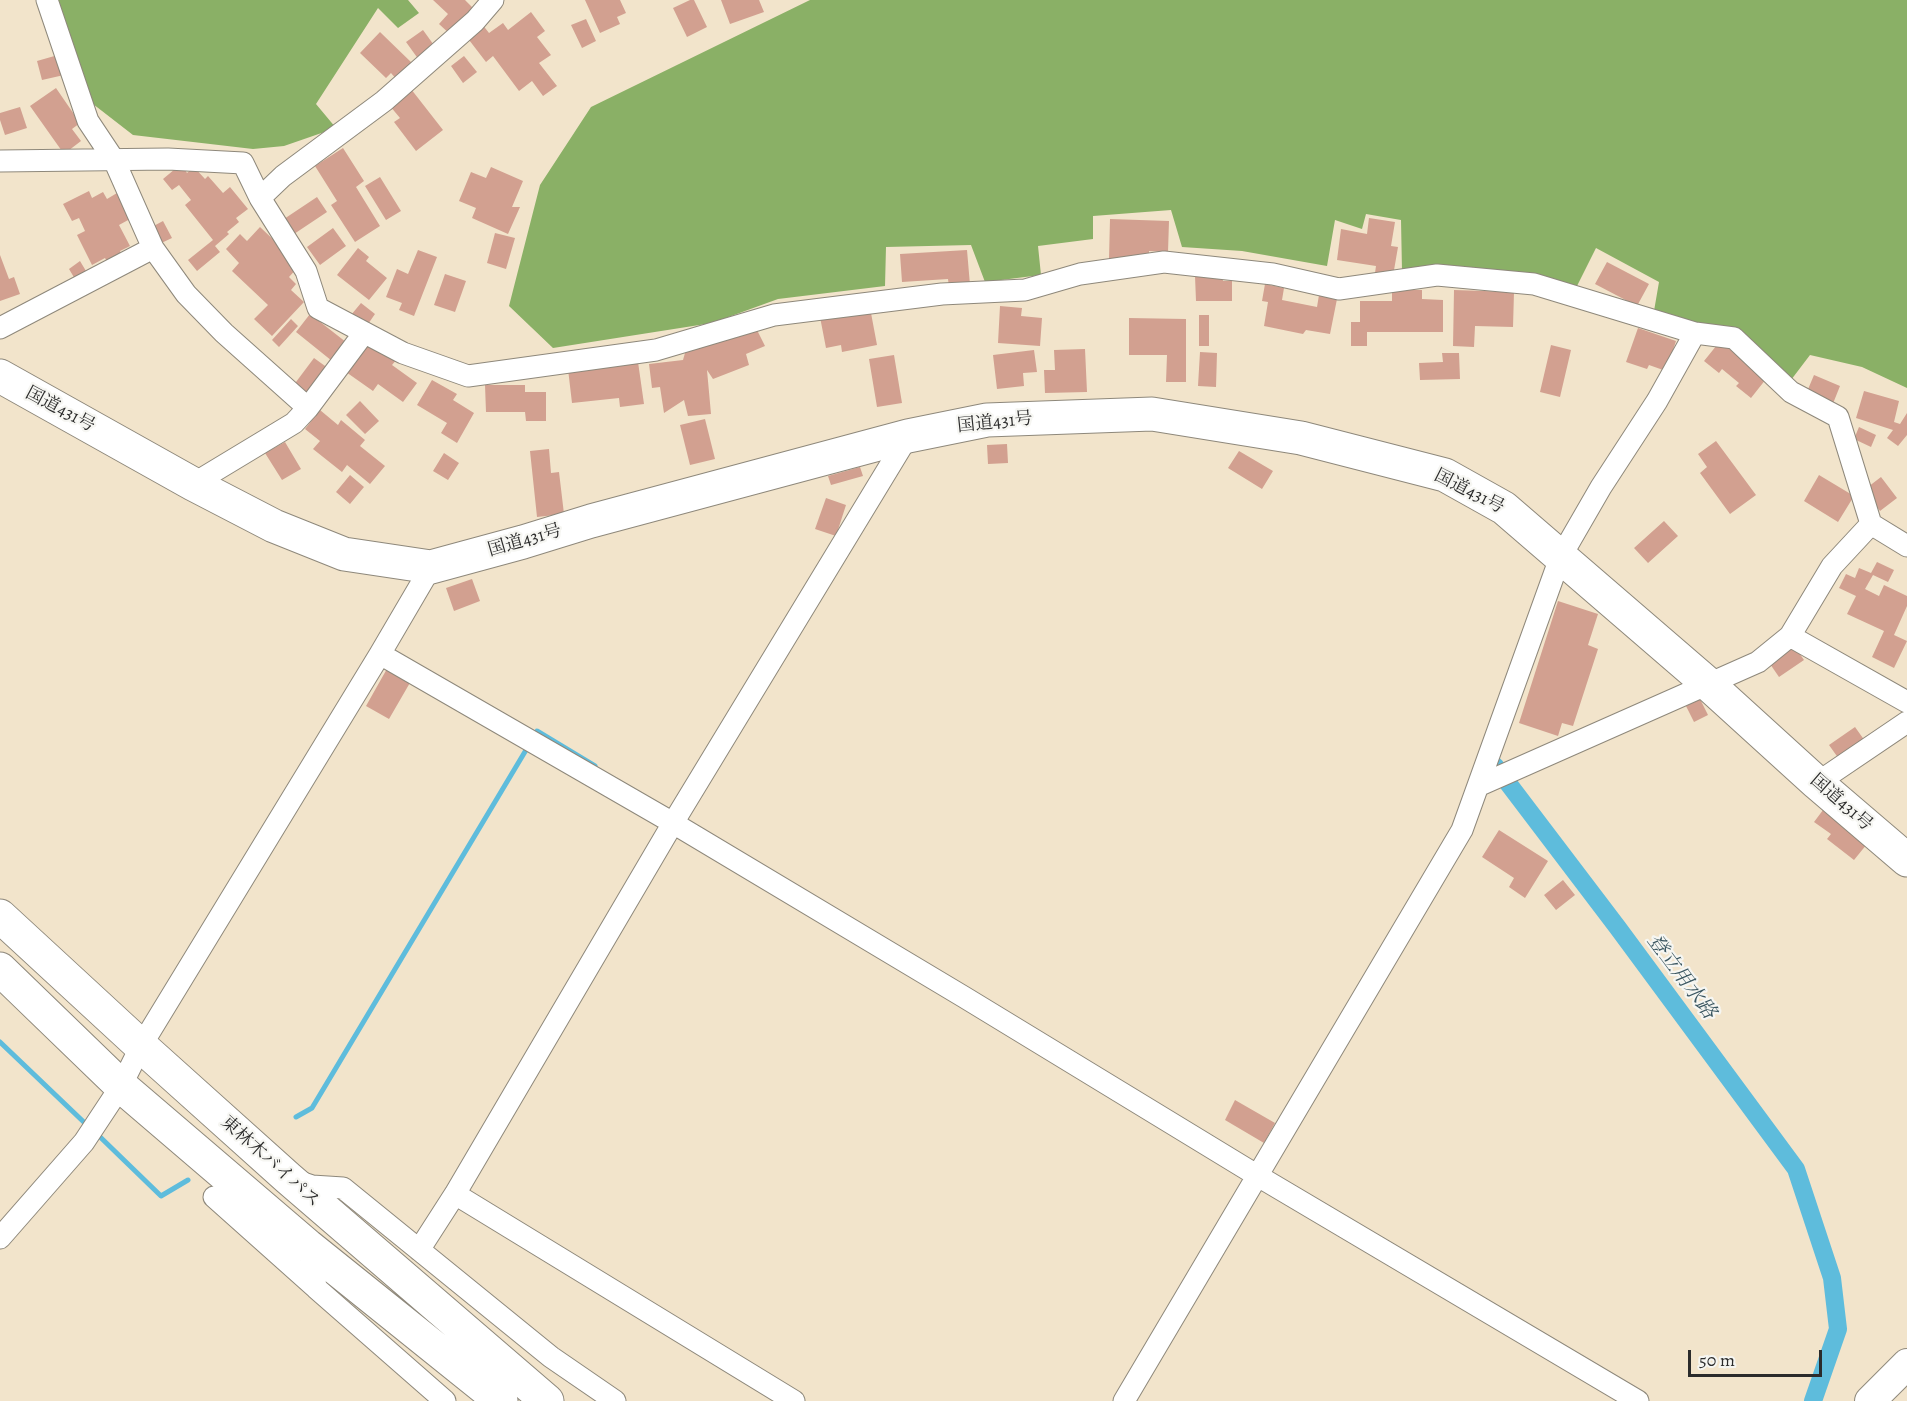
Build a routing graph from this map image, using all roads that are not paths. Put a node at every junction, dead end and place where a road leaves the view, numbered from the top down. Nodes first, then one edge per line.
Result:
1 (47, 0) edge
2 (493, 0) edge
3 (114, 160) junction
4 (0, 161) edge
5 (260, 198) junction
6 (153, 248) junction
7 (0, 328) edge
8 (364, 333) junction
9 (1695, 333) junction
10 (0, 376) edge
11 (308, 408) junction
12 (908, 436) junction
13 (193, 484) junction
14 (1871, 524) junction
15 (1907, 546) edge
16 (1560, 558) junction
17 (431, 567) junction
18 (1790, 636) junction
19 (380, 654) junction
20 (1707, 683) junction
21 (1907, 702) edge
22 (1907, 722) edge
23 (1817, 783) junction
24 (1478, 786) junction
25 (673, 823) junction
26 (1907, 860) edge
27 (0, 916) edge
28 (0, 969) edge
29 (141, 1046) junction
30 (121, 1086) junction
31 (1258, 1176) junction
32 (288, 1178) junction
33 (455, 1194) junction
34 (214, 1197) dead end
35 (0, 1238) edge
36 (308, 1246) junction
37 (419, 1250) junction
38 (316, 1288) junction
39 (1907, 1364) edge
40 (445, 1401) edge
41 (501, 1401) edge
42 (547, 1401) edge
43 (615, 1401) edge
44 (794, 1401) edge
45 (1124, 1401) edge
46 (1638, 1401) edge
47 (1870, 1401) edge

1 - 3 street
2 - 5 street
3 - 4 street
3 - 5 street
3 - 6 street
5 - 8 street
6 - 7 street
6 - 11 street
8 - 9 street
8 - 11 street
9 - 14 street
9 - 16 street
10 - 13 highway, 国道431号
11 - 13 street
12 - 16 highway, 国道431号
12 - 17 highway, 国道431号
12 - 25 street
13 - 17 highway, 国道431号
14 - 15 street
14 - 18 street
16 - 20 highway, 国道431号
16 - 24 street
17 - 19 street
18 - 20 street
18 - 21 street
19 - 25 street
19 - 29 street
20 - 23 highway, 国道431号
20 - 24 street
22 - 23 street
23 - 26 highway, 国道431号
24 - 31 street
25 - 31 street
25 - 33 street
27 - 29 highway, 東林木バイパス
28 - 30 highway, 東林木バイパス
29 - 30 street
29 - 32 highway, 東林木バイパス
30 - 35 street
30 - 36 highway, 東林木バイパス
31 - 45 street
31 - 46 street
32 - 37 street
32 - 42 highway, 東林木バイパス
33 - 37 street
33 - 44 street
34 - 38 street
36 - 38 street
36 - 41 highway, 東林木バイパス
37 - 43 street
38 - 40 street
39 - 47 street

